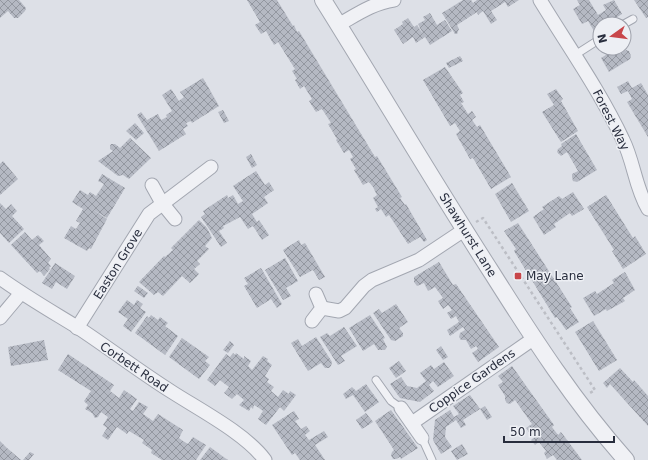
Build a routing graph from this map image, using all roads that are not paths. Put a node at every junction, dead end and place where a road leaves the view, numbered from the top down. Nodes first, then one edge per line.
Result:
1 (323, 0) edge
2 (394, 0) edge
3 (540, 0) edge
4 (338, 25) junction
5 (592, 44) edge
6 (575, 55) junction
7 (211, 167) dead end
8 (152, 185) dead end
9 (162, 203) junction
10 (648, 209) edge
11 (175, 219) dead end
12 (464, 230) junction
13 (0, 278) edge
14 (21, 293) junction
15 (316, 294) dead end
16 (322, 308) junction
17 (0, 318) edge
18 (312, 321) dead end
19 (78, 328) junction
20 (533, 339) junction
21 (376, 380) dead end
22 (401, 408) joint
23 (412, 422) junction
24 (422, 438) joint
25 (265, 460) edge
26 (432, 460) edge
27 (626, 460) edge

1 - 4 street, Shawhurst Lane
2 - 4 street
3 - 6 street, Forest Way
4 - 12 street, Shawhurst Lane
5 - 6 lane
6 - 10 street, Forest Way
7 - 9 street, Easton Grove
8 - 9 street
9 - 11 street
9 - 19 street, Easton Grove
12 - 16 street
12 - 20 street, Shawhurst Lane
13 - 14 street, Corbett Road
14 - 17 street
14 - 19 street, Corbett Road
15 - 16 street
16 - 18 street
19 - 25 street, Corbett Road
20 - 23 street, Coppice Gardens
20 - 27 street, Shawhurst Lane
21 - 22 lane
22 - 23 street
23 - 24 street
24 - 26 lane

